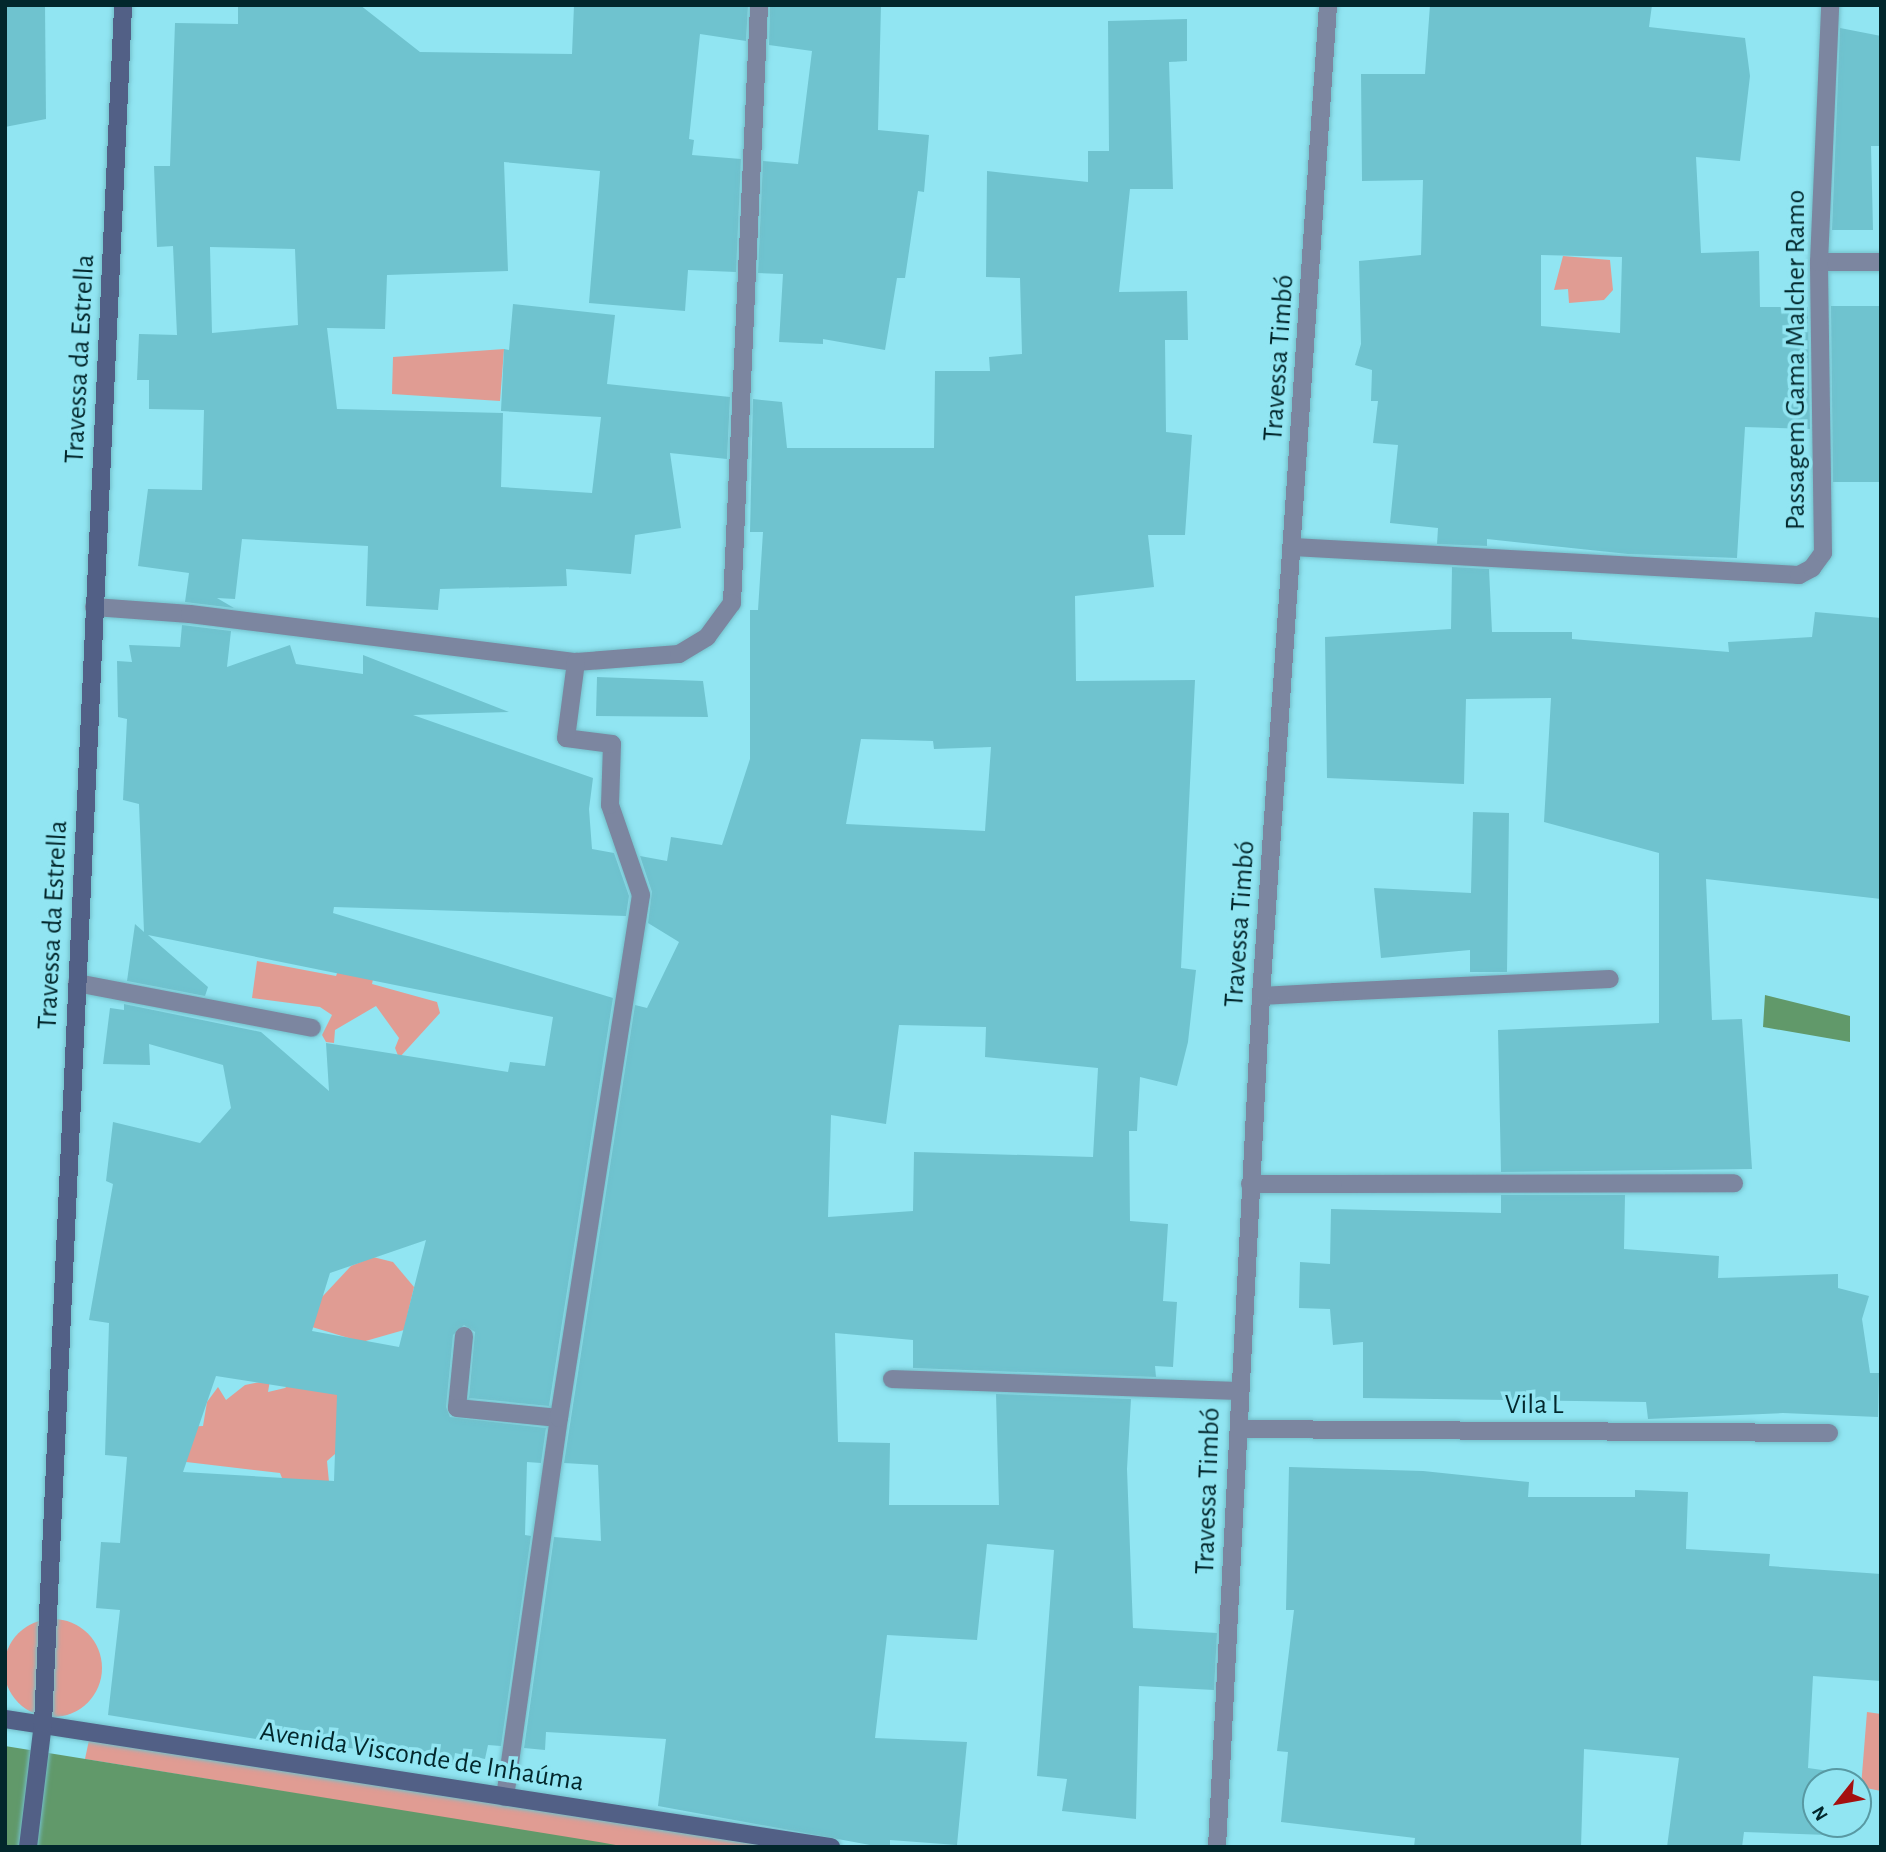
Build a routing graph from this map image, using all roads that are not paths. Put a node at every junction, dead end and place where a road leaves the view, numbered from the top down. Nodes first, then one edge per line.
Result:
1 (123, 5) edge
2 (759, 5) edge
3 (1328, 5) edge
4 (1830, 5) edge
5 (1819, 262) junction
6 (1881, 262) edge
7 (1293, 547) junction
8 (94, 607) junction
9 (576, 662) junction
10 (1610, 979) dead end
11 (76, 983) junction
12 (1261, 996) junction
13 (312, 1028) dead end
14 (1734, 1183) dead end
15 (1250, 1184) junction
16 (464, 1336) dead end
17 (892, 1379) dead end
18 (1237, 1391) junction
19 (559, 1418) junction
20 (1239, 1429) junction
21 (1829, 1433) dead end
22 (5, 1718) edge
23 (42, 1724) junction
24 (505, 1797) junction
25 (28, 1847) edge
26 (831, 1847) edge
27 (1217, 1847) edge

1 - 8 street, Travessa da Estrella
2 - 9 street
3 - 7 street, Travessa Timbó
4 - 5 street, Passagem Gama Malcher Ramo
5 - 6 street
5 - 7 street, Passagem Gama Malcher Ramo
7 - 12 street, Travessa Timbó
8 - 9 street
8 - 11 street, Travessa da Estrella
9 - 19 street
10 - 12 street
11 - 13 street
11 - 23 street, Travessa da Estrella
12 - 15 street, Travessa Timbó
14 - 15 street
15 - 18 street, Travessa Timbó
16 - 19 street
17 - 18 street
18 - 20 street, Travessa Timbó
19 - 24 street
20 - 21 street, Vila L
20 - 27 street, Travessa Timbó
22 - 23 street, Avenida Visconde de Inhaúma
23 - 24 street, Avenida Visconde de Inhaúma
23 - 25 street, Travessa da Estrella
24 - 26 street, Avenida Visconde de Inhaúma

